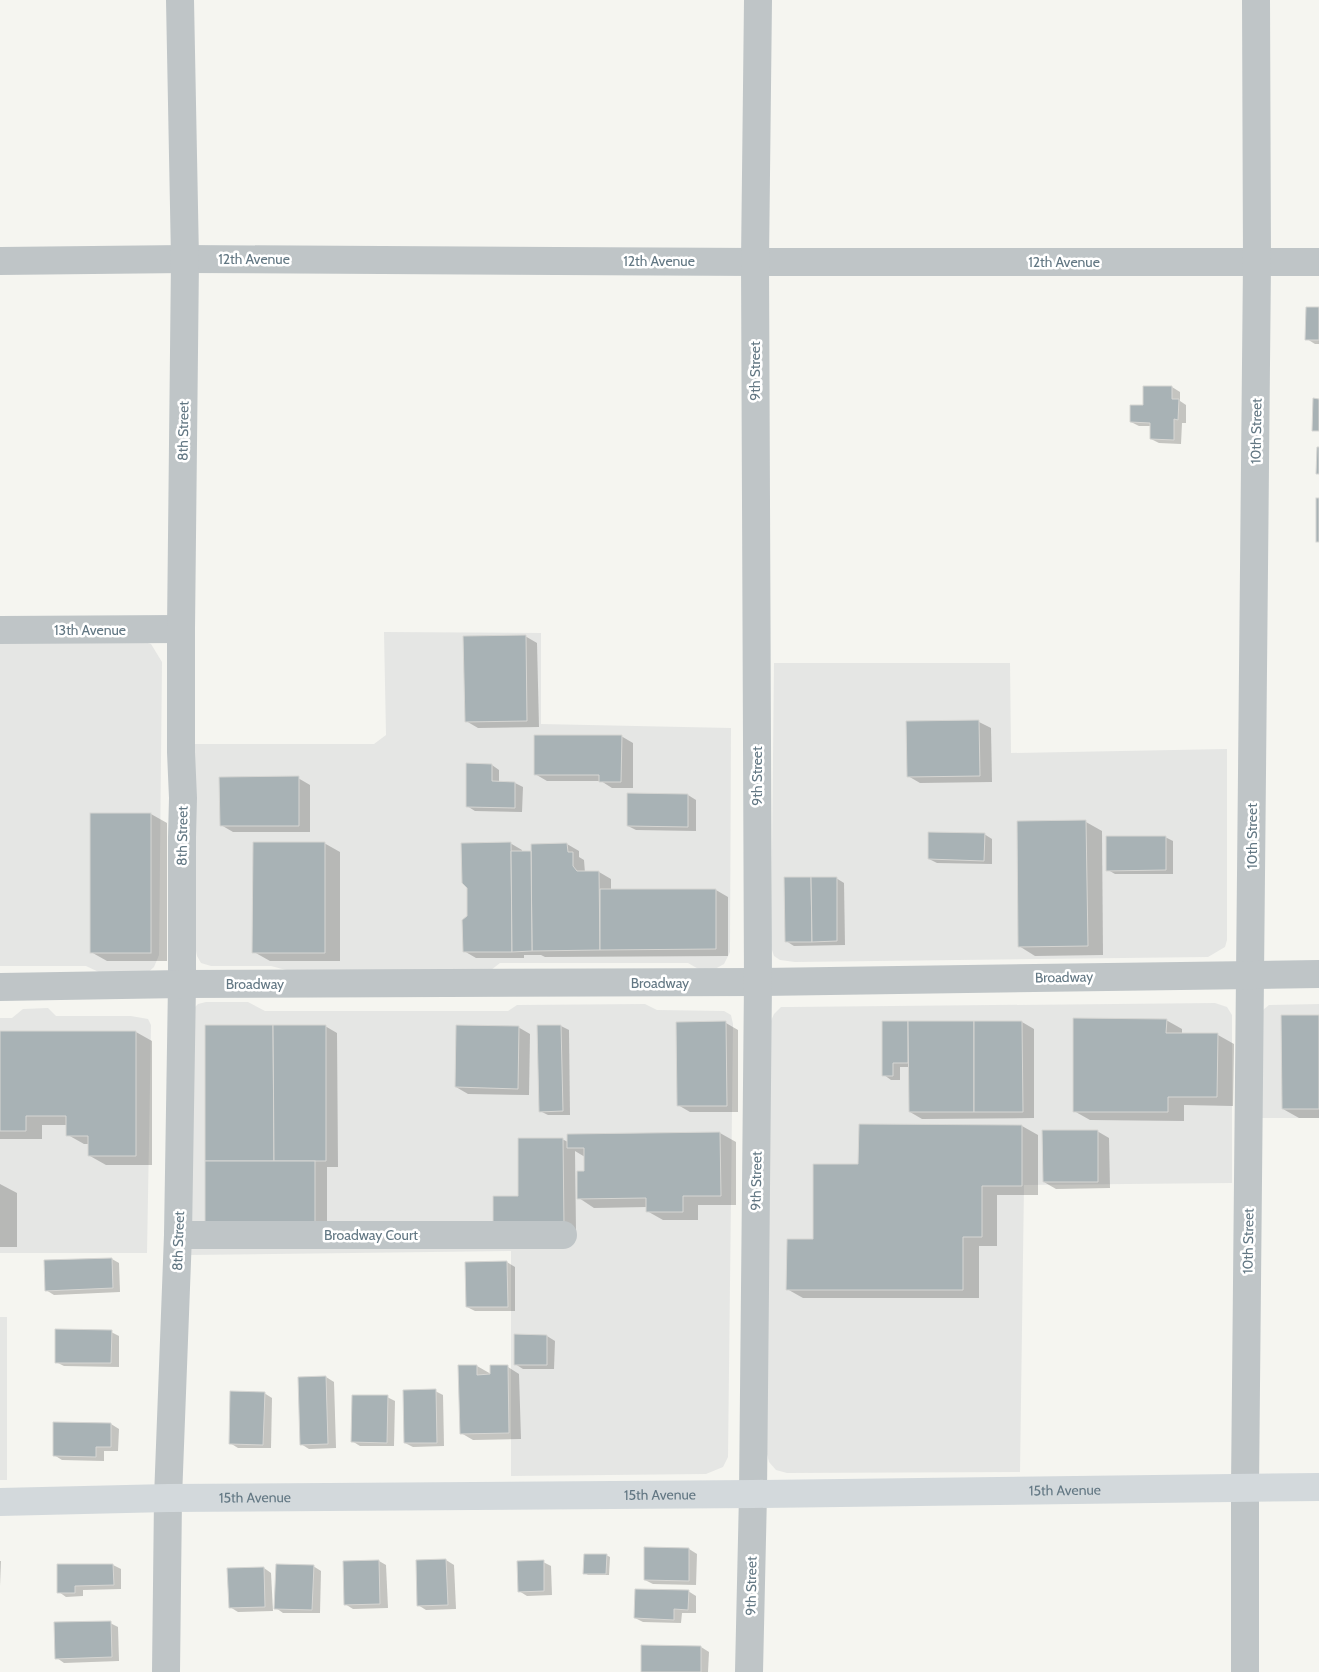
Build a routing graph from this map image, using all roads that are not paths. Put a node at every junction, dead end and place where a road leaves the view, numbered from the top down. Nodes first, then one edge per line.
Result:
1 (180, 0) edge
2 (758, 0) edge
3 (1256, 0) edge
4 (185, 259) junction
5 (0, 261) edge
6 (755, 262) junction
7 (1257, 262) junction
8 (1319, 262) edge
9 (181, 629) junction
10 (0, 630) edge
11 (1251, 974) junction
12 (1319, 974) edge
13 (758, 982) junction
14 (182, 984) junction
15 (0, 987) edge
16 (178, 1235) junction
17 (563, 1235) dead end
18 (1245, 1487) junction
19 (1319, 1487) edge
20 (753, 1494) junction
21 (168, 1498) junction
22 (0, 1502) edge
23 (166, 1672) edge
24 (749, 1672) edge
25 (1245, 1672) edge

1 - 4 street, 8th Street
2 - 6 street, 9th Street
3 - 7 street, 10th Street
4 - 5 street, 12th Avenue
4 - 6 street, 12th Avenue
4 - 9 street, 8th Street
6 - 7 street, 12th Avenue
6 - 13 street, 9th Street
7 - 8 street, 12th Avenue
7 - 11 street, 10th Street
9 - 10 street, 13th Avenue
9 - 14 street, 8th Street
11 - 12 street, Broadway
11 - 13 street, Broadway
11 - 18 street, 10th Street
13 - 14 street, Broadway
13 - 20 street, 9th Street
14 - 15 street, Broadway
14 - 16 street, 8th Street
16 - 17 street, Broadway Court
16 - 21 street, 8th Street
18 - 19 main road, 15th Avenue
18 - 20 main road, 15th Avenue
18 - 25 street, 10th Street
20 - 21 main road, 15th Avenue
20 - 24 street, 9th Street
21 - 22 main road, 15th Avenue
21 - 23 street, 8th Street

